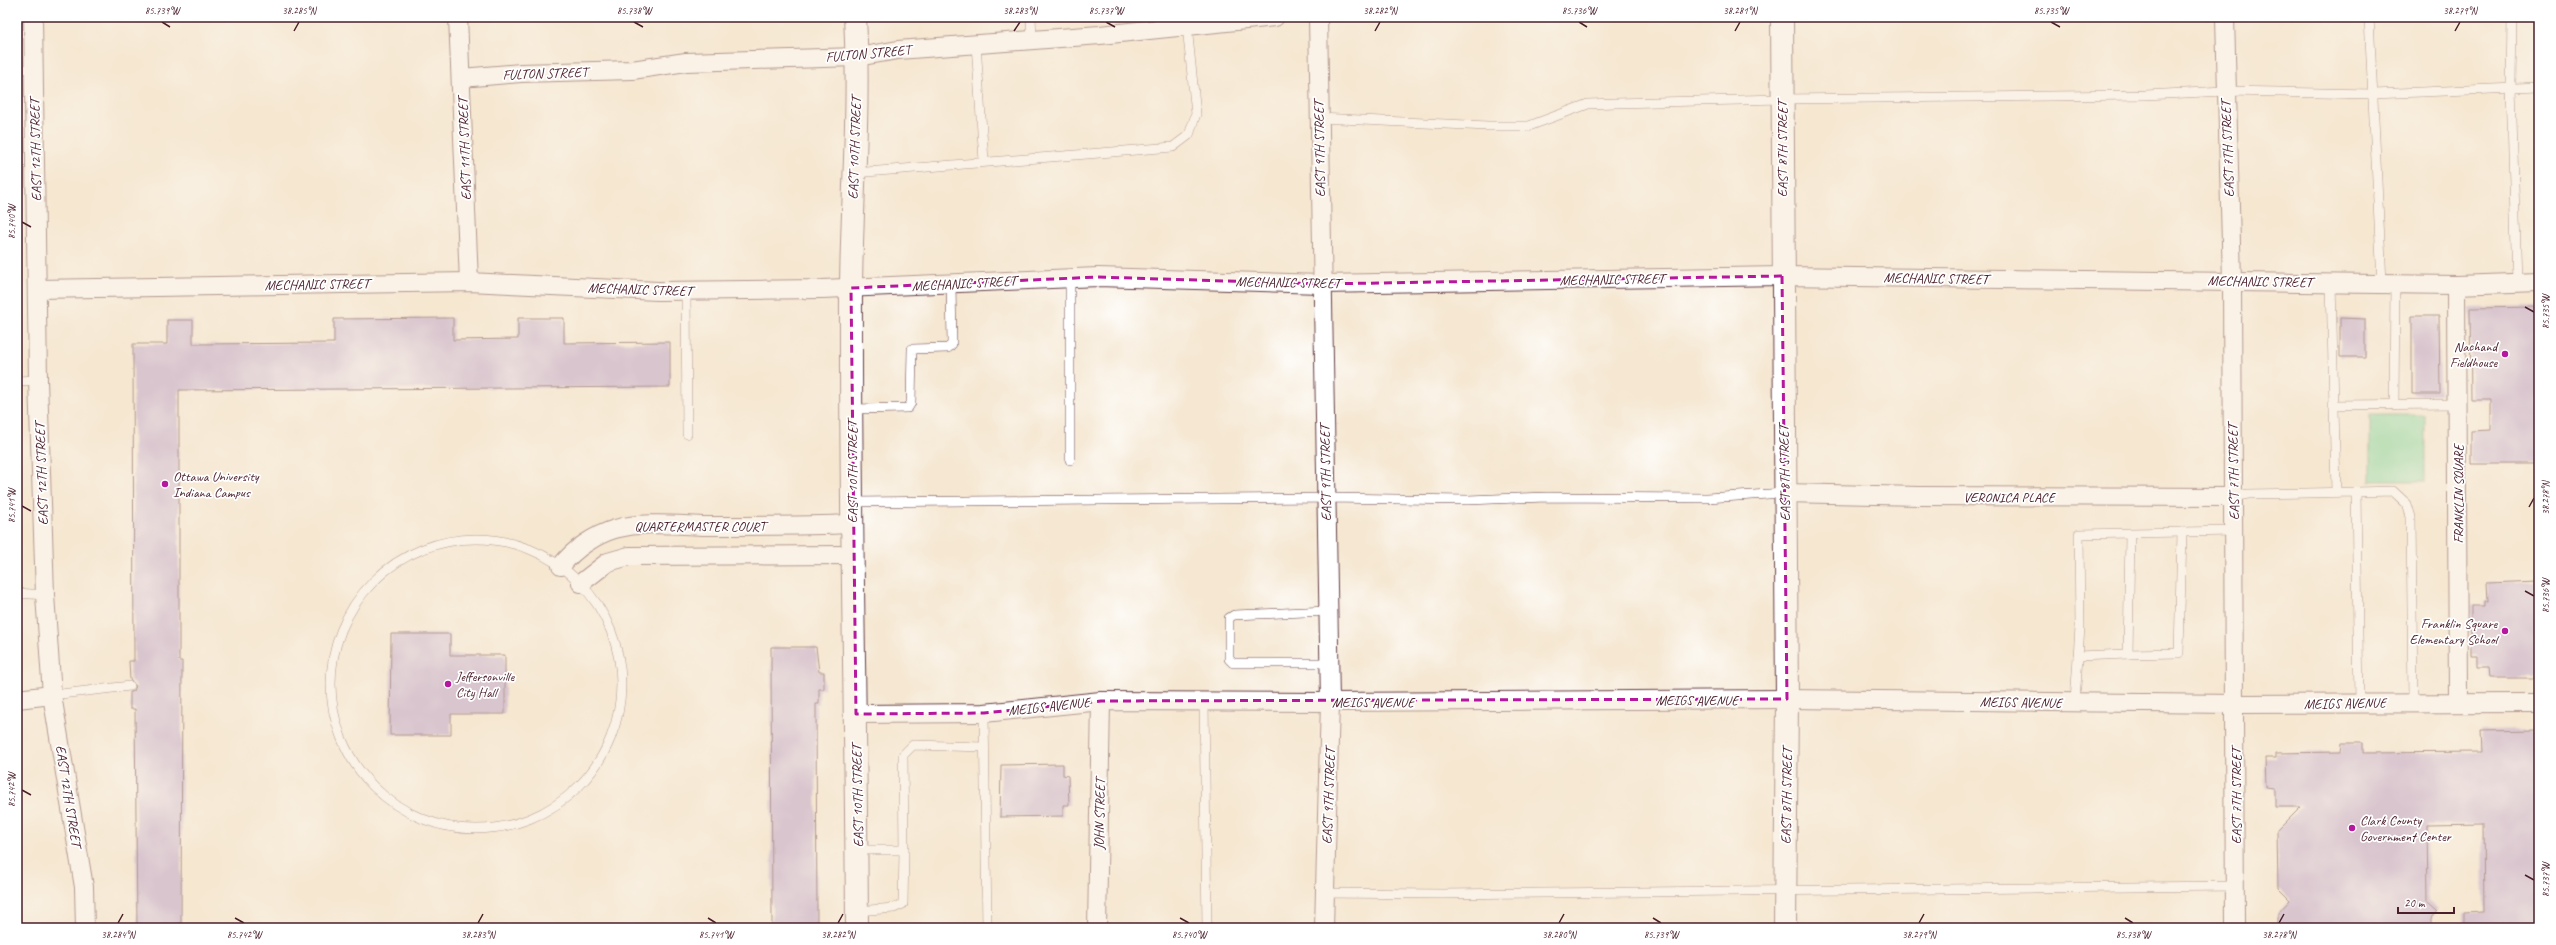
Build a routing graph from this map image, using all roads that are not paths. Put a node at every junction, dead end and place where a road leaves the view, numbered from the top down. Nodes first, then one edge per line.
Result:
1 (34, 17) edge
2 (458, 17) edge
3 (855, 17) edge
4 (1031, 17) edge
5 (1275, 17) edge
6 (1318, 17) edge
7 (1782, 17) edge
8 (2225, 17) edge
9 (2369, 17) edge
10 (2512, 17) edge
11 (1187, 26) junction
12 (1032, 40) junction
13 (976, 44) junction
14 (857, 57) junction
15 (461, 78) junction
16 (2511, 86) junction
17 (2539, 87) edge
18 (2225, 91) junction
19 (2374, 94) junction
20 (1782, 99) junction
21 (1319, 118) junction
22 (984, 161) junction
23 (853, 173) junction
24 (1782, 276) junction
25 (1070, 278) junction
26 (2232, 281) junction
27 (469, 282) junction
28 (2331, 282) junction
29 (2517, 282) junction
30 (2539, 282) edge
31 (951, 283) junction
32 (2388, 283) junction
33 (1321, 284) junction
34 (2456, 285) junction
35 (851, 288) junction
36 (37, 289) junction
37 (686, 291) junction
38 (38, 380) junction
39 (17, 381) edge
40 (2458, 404) junction
41 (2333, 405) junction
42 (2394, 406) junction
43 (852, 409) junction
44 (687, 434) dead end
45 (1070, 460) dead end
46 (2336, 492) junction
47 (2356, 492) junction
48 (1784, 493) junction
49 (2233, 497) junction
50 (1326, 498) junction
51 (852, 502) junction
52 (852, 524) junction
53 (2234, 531) junction
54 (2182, 532) junction
55 (2130, 534) junction
56 (852, 555) junction
57 (561, 566) junction
58 (581, 583) junction
59 (17, 594) edge
60 (45, 594) junction
61 (1328, 611) junction
62 (2128, 654) junction
63 (2078, 656) junction
64 (1330, 663) junction
65 (130, 686) dead end
66 (52, 695) junction
67 (1787, 699) junction
68 (17, 700) edge
69 (1100, 701) junction
70 (1204, 701) junction
71 (1330, 702) junction
72 (2075, 702) junction
73 (2413, 702) junction
74 (2359, 703) junction
75 (2458, 703) junction
76 (2236, 704) junction
77 (2539, 704) edge
78 (984, 713) junction
79 (856, 714) junction
80 (984, 747) junction
81 (857, 850) junction
82 (904, 850) junction
83 (2236, 886) junction
84 (1785, 891) junction
85 (1325, 893) junction
86 (857, 919) edge
87 (84, 928) edge
88 (987, 928) edge
89 (1098, 928) edge
90 (1207, 928) edge
91 (1324, 928) edge
92 (1785, 928) edge
93 (2235, 928) edge

1 - 36 street, EAST 12TH STREET
2 - 15 street, EAST 11TH STREET
3 - 14 main road, EAST 10TH STREET
4 - 12 lane
5 - 11 street, FULTON STREET
6 - 21 street, EAST 9TH STREET
7 - 20 main road, EAST 8TH STREET
8 - 18 street, EAST 7TH STREET
9 - 19 lane
10 - 16 lane
11 - 12 street, FULTON STREET
11 - 22 lane
12 - 13 street, FULTON STREET
13 - 14 street, FULTON STREET
13 - 22 lane
14 - 15 street, FULTON STREET
14 - 23 main road, EAST 10TH STREET
15 - 27 street, EAST 11TH STREET
16 - 17 lane
16 - 19 lane
16 - 29 lane
18 - 19 lane
18 - 20 lane
18 - 26 street, EAST 7TH STREET
19 - 32 lane
20 - 21 lane
20 - 24 main road, EAST 8TH STREET
21 - 33 street, EAST 9TH STREET
22 - 23 lane
23 - 35 main road, EAST 10TH STREET
24 - 26 street, MECHANIC STREET
24 - 33 street, MECHANIC STREET
24 - 48 main road, EAST 8TH STREET
25 - 31 street, MECHANIC STREET
25 - 33 street, MECHANIC STREET
25 - 45 lane
26 - 28 street, MECHANIC STREET
26 - 49 street, EAST 7TH STREET
27 - 36 street, MECHANIC STREET
27 - 37 street, MECHANIC STREET
28 - 32 street, MECHANIC STREET
28 - 41 lane
29 - 30 street, MECHANIC STREET
29 - 34 street, MECHANIC STREET
31 - 35 street, MECHANIC STREET
31 - 43 lane
32 - 34 street, MECHANIC STREET
32 - 42 lane
33 - 50 street, EAST 9TH STREET
34 - 40 street, FRANKLIN SQUARE
35 - 37 street, MECHANIC STREET
35 - 43 main road, EAST 10TH STREET
36 - 38 street, EAST 12TH STREET
37 - 44 lane
38 - 39 lane
38 - 60 street, EAST 12TH STREET
40 - 42 lane
40 - 75 street, FRANKLIN SQUARE
41 - 42 lane
41 - 46 lane
43 - 51 main road, EAST 10TH STREET
46 - 47 lane
46 - 49 lane
47 - 73 lane
47 - 74 lane
48 - 49 street, VERONICA PLACE
48 - 50 lane
48 - 67 main road, EAST 8TH STREET
49 - 53 street, EAST 7TH STREET
50 - 51 lane
50 - 61 street, EAST 9TH STREET
51 - 52 main road, EAST 10TH STREET
52 - 56 main road, EAST 10TH STREET
52 - 57 street, QUARTERMASTER COURT
53 - 54 lane
53 - 76 street, EAST 7TH STREET
54 - 55 lane
54 - 62 lane
55 - 62 lane
55 - 63 lane
56 - 58 street, QUARTERMASTER COURT
56 - 79 main road, EAST 10TH STREET
57 - 58 lane
57 - 58 lane
59 - 60 lane
60 - 66 street, EAST 12TH STREET
61 - 64 street, EAST 9TH STREET
61 - 64 lane
62 - 63 lane
63 - 72 lane
64 - 71 street, EAST 9TH STREET
65 - 66 lane
66 - 68 street
66 - 87 street, EAST 12TH STREET
67 - 71 street, MEIGS AVENUE
67 - 72 street, MEIGS AVENUE
67 - 84 main road, EAST 8TH STREET
69 - 70 street, MEIGS AVENUE
69 - 78 street, MEIGS AVENUE
69 - 89 street, JOHN STREET
70 - 71 street, MEIGS AVENUE
70 - 90 lane
71 - 85 street, EAST 9TH STREET
72 - 76 street, MEIGS AVENUE
73 - 74 street, MEIGS AVENUE
73 - 75 street, MEIGS AVENUE
74 - 76 street, MEIGS AVENUE
75 - 77 street, MEIGS AVENUE
76 - 83 street, EAST 7TH STREET
78 - 79 street, MEIGS AVENUE
78 - 80 lane
79 - 81 main road, EAST 10TH STREET
80 - 82 lane
80 - 88 lane
81 - 82 lane
81 - 86 main road, EAST 10TH STREET
82 - 86 lane
83 - 84 lane
83 - 93 street, EAST 7TH STREET
84 - 85 lane
84 - 92 main road, EAST 8TH STREET
85 - 91 street, EAST 9TH STREET

